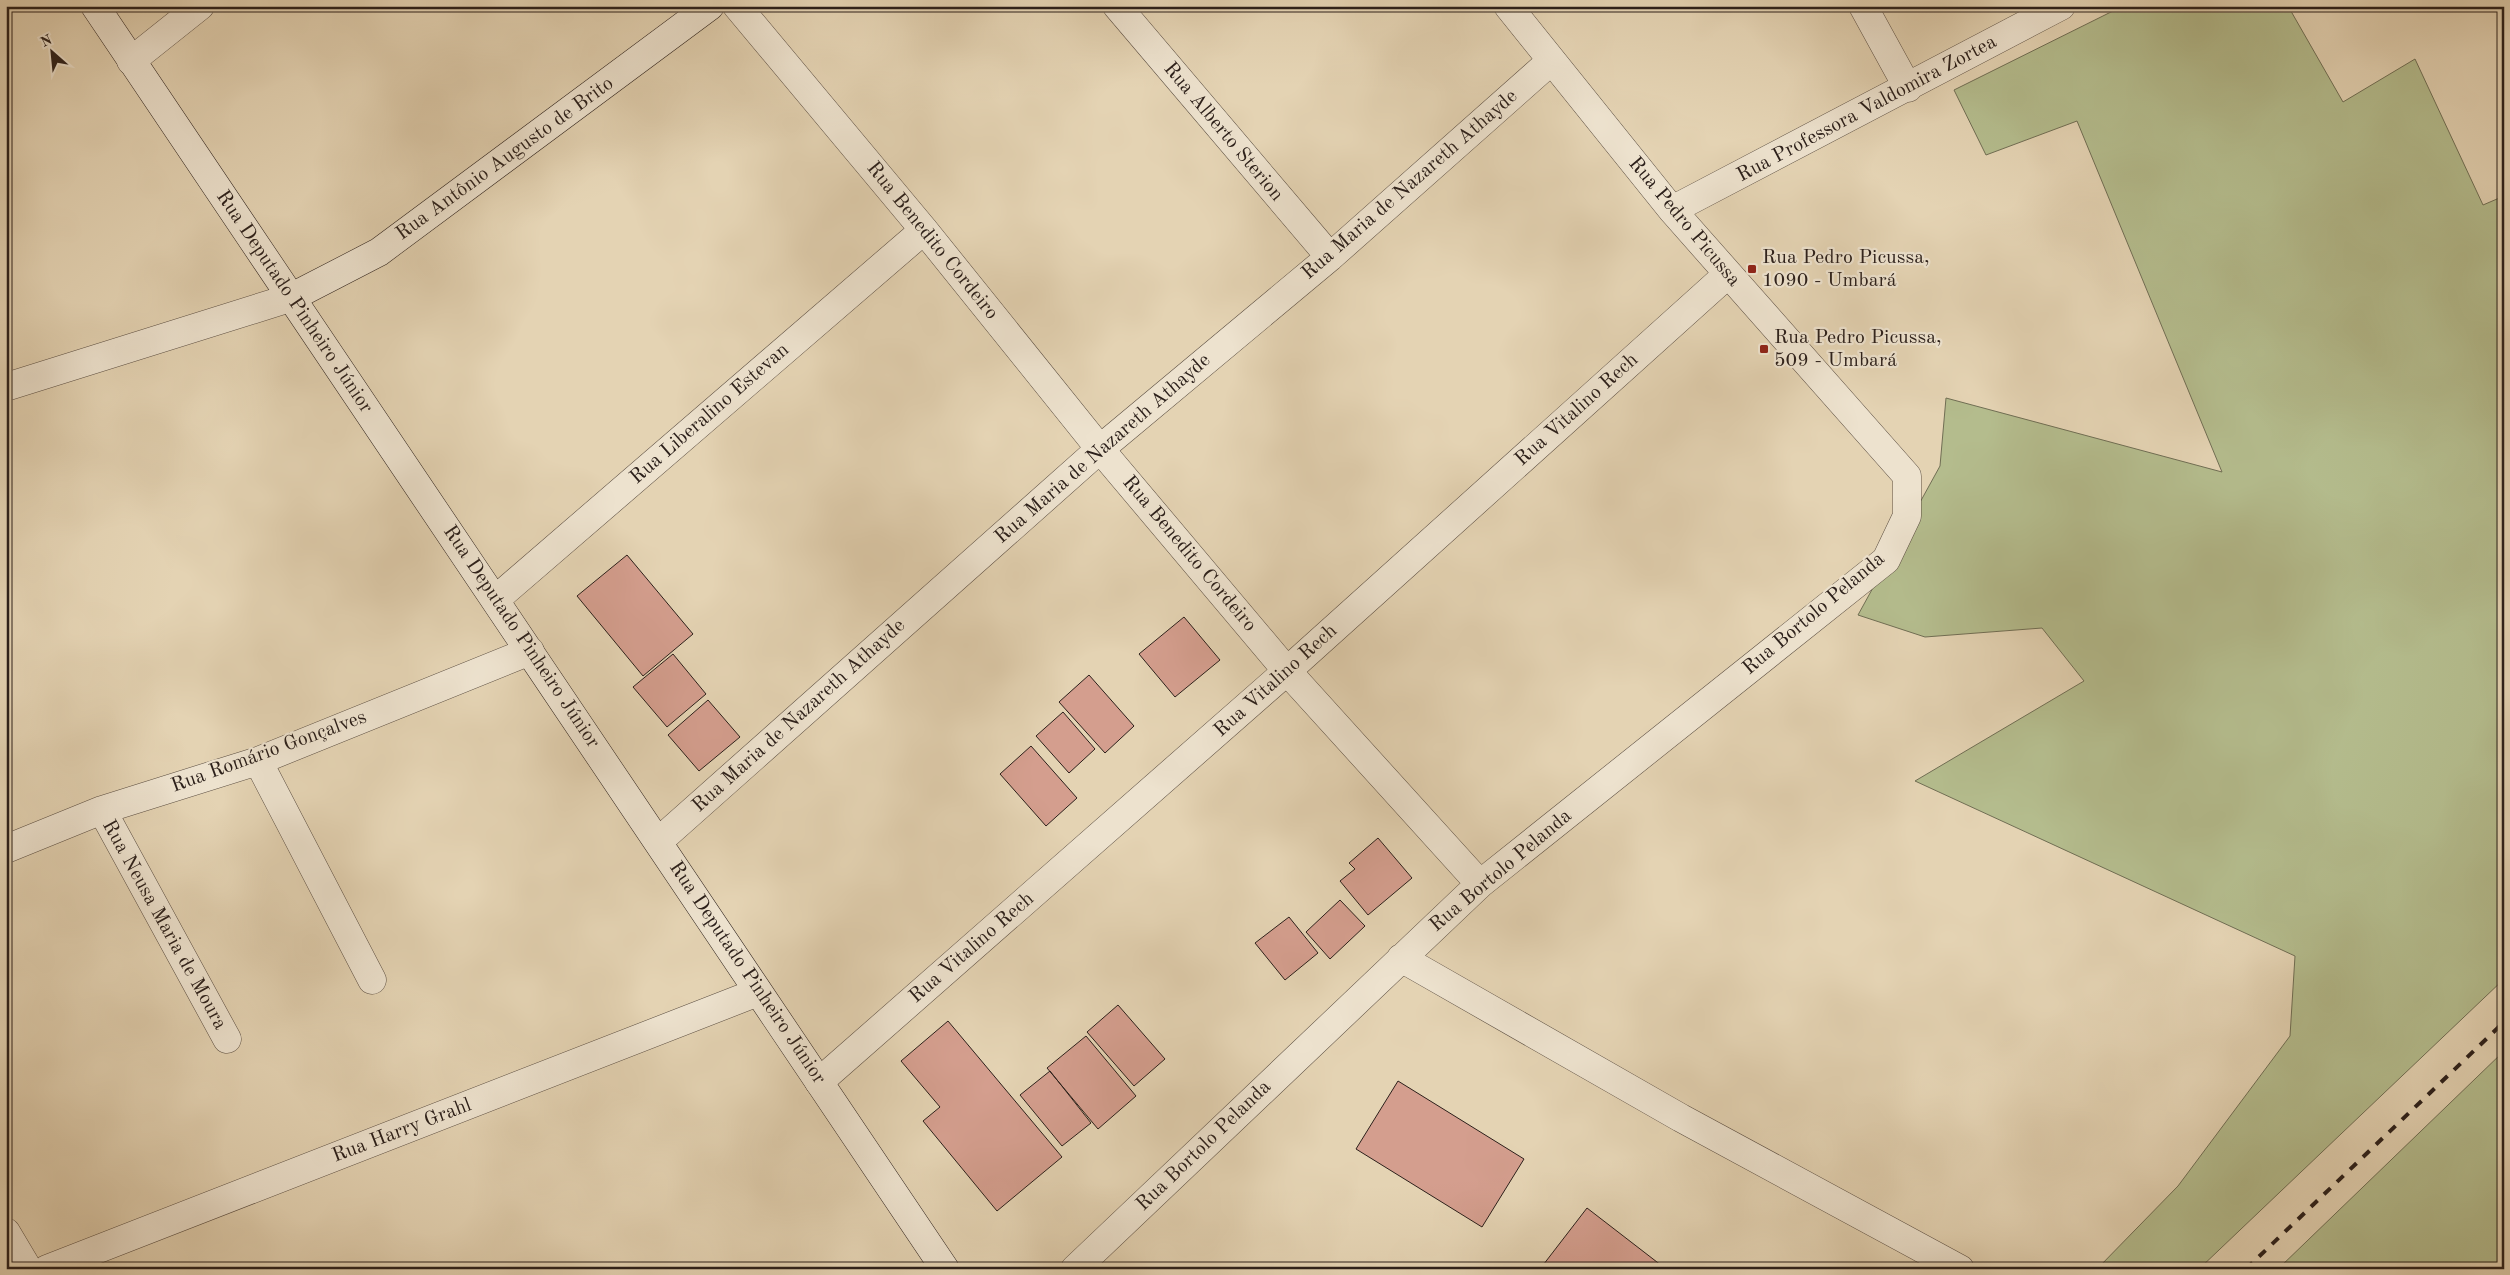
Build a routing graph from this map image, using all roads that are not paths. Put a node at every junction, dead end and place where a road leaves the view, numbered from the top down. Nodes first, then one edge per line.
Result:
1 (94, 6) edge
2 (200, 6) edge
3 (710, 6) edge
4 (737, 6) edge
5 (1117, 6) edge
6 (1508, 6) edge
7 (1863, 6) edge
8 (2062, 6) edge
9 (131, 61) junction
10 (1551, 61) junction
11 (1908, 88) junction
12 (1672, 210) junction
13 (924, 230) junction
14 (1330, 257) junction
15 (1728, 274) junction
16 (290, 298) junction
17 (6, 387) edge
18 (1100, 449) junction
19 (1907, 476) joint
20 (496, 599) junction
21 (530, 651) junction
22 (1287, 671) junction
23 (258, 761) junction
24 (102, 810) junction
25 (658, 841) junction
26 (6, 849) edge
27 (1480, 884) junction
28 (1402, 958) junction
29 (372, 980) dead end
30 (758, 992) junction
31 (227, 1039) dead end
32 (819, 1082) junction
33 (6, 1232) edge
34 (28, 1269) edge
35 (47, 1269) edge
36 (945, 1269) edge
37 (1074, 1269) edge
38 (1960, 1269) edge

1 - 9 street, Rua Deputado Pinheiro Júnior
2 - 9 street
3 - 16 street, Rua Antônio Augusto de Brito
4 - 13 street, Rua Benedito Cordeiro
5 - 14 street, Rua Alberto Sterion
6 - 10 street, Rua Pedro Picussa
7 - 11 street
8 - 11 street, Rua Professora Valdomira Zortea
9 - 16 street, Rua Deputado Pinheiro Júnior
10 - 12 street, Rua Pedro Picussa
10 - 14 street, Rua Maria de Nazareth Athayde
11 - 12 street, Rua Professora Valdomira Zortea
12 - 15 street, Rua Pedro Picussa
13 - 18 street, Rua Benedito Cordeiro
13 - 20 street, Rua Liberalino Estevan
14 - 18 street, Rua Maria de Nazareth Athayde
15 - 19 street, Rua Pedro Picussa
15 - 22 street, Rua Vitalino Rech
16 - 17 street, Rua Antônio Augusto de Brito
16 - 20 street, Rua Deputado Pinheiro Júnior
18 - 22 street, Rua Benedito Cordeiro
18 - 25 street, Rua Maria de Nazareth Athayde
19 - 27 street, Rua Bortolo Pelanda
20 - 21 street, Rua Deputado Pinheiro Júnior
21 - 23 street, Rua Romário Gonçalves
21 - 25 street, Rua Deputado Pinheiro Júnior
22 - 27 street, Rua Benedito Cordeiro
22 - 32 street, Rua Vitalino Rech
23 - 24 street, Rua Romário Gonçalves
23 - 29 street
24 - 26 street, Rua Romário Gonçalves
24 - 31 street, Rua Neusa Maria de Moura
25 - 30 street, Rua Deputado Pinheiro Júnior
27 - 28 street, Rua Bortolo Pelanda
28 - 37 street, Rua Bortolo Pelanda
28 - 38 street
30 - 32 street, Rua Deputado Pinheiro Júnior
30 - 35 street, Rua Harry Grahl
32 - 36 street, Rua Deputado Pinheiro Júnior
33 - 34 street

